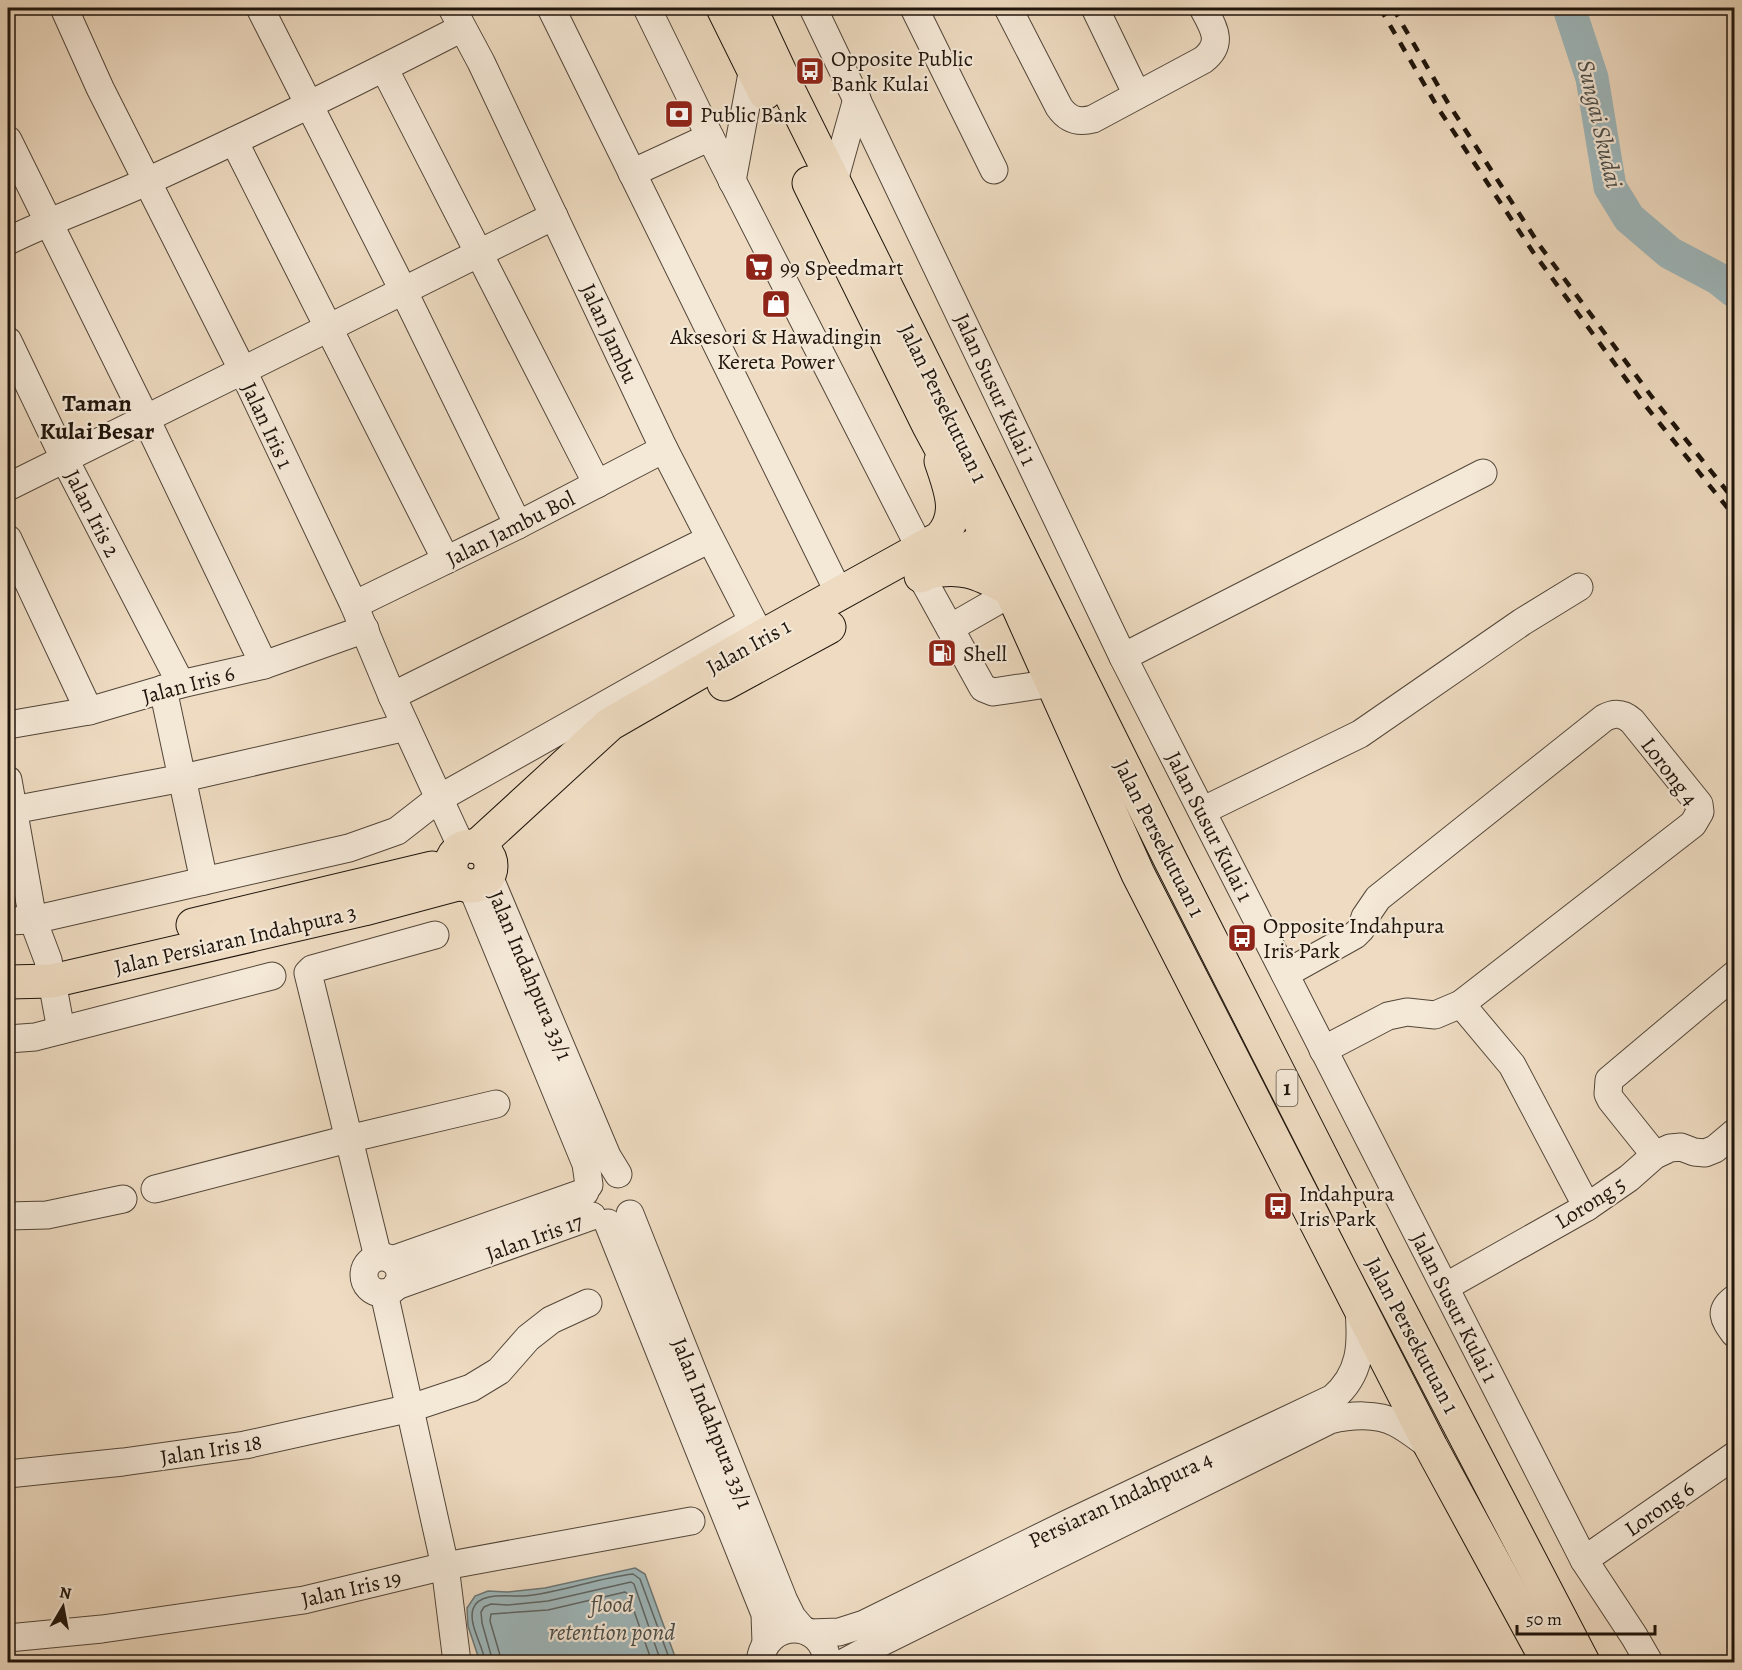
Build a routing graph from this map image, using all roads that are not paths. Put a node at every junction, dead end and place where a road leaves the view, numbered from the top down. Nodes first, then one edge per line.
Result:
1 (64, 8) edge
2 (260, 8) edge
3 (551, 8) edge
4 (646, 8) edge
5 (723, 8) edge
6 (750, 8) edge
7 (813, 8) edge
8 (914, 8) edge
9 (1008, 8) edge
10 (1095, 8) edge
11 (1203, 8) edge
12 (457, 18) edge
13 (384, 68) junction
14 (753, 68) junction
15 (1137, 95) junction
16 (857, 99) junction
17 (310, 105) junction
18 (710, 137) junction
19 (8, 140) edge
20 (234, 141) junction
21 (994, 170) dead end
22 (632, 173) junction
23 (732, 181) junction
24 (834, 181) junction
25 (147, 182) junction
26 (554, 216) junction
27 (47, 222) junction
28 (8, 242) edge
29 (479, 253) junction
30 (403, 290) junction
31 (328, 328) junction
32 (8, 341) edge
33 (243, 371) junction
34 (146, 418) junction
35 (929, 426) junction
36 (664, 449) junction
37 (64, 458) junction
38 (1483, 473) dead end
39 (597, 484) junction
40 (8, 487) edge
41 (993, 524) junction
42 (518, 525) junction
43 (710, 538) junction
44 (8, 539) edge
45 (446, 560) junction
46 (923, 566) junction
47 (1579, 587) dead end
48 (1010, 590) junction
49 (840, 595) junction
50 (354, 605) junction
51 (950, 628) junction
52 (365, 629) junction
53 (757, 630) junction
54 (1124, 657) junction
55 (264, 665) junction
56 (1053, 683) junction
57 (172, 686) junction
58 (392, 696) junction
59 (89, 711) junction
60 (8, 724) edge
61 (406, 726) junction
62 (183, 778) junction
63 (8, 780) edge
64 (438, 799) junction
65 (1202, 811) junction
66 (12, 823) edge
67 (349, 848) junction
68 (471, 865) junction
69 (204, 881) junction
70 (361, 897) junction
71 (20, 920) edge
72 (435, 935) dead end
73 (8, 961) edge
74 (50, 971) junction
75 (1285, 974) junction
76 (1734, 975) edge
77 (273, 976) dead end
78 (8, 982) edge
79 (1461, 1004) junction
80 (61, 1030) junction
81 (8, 1039) edge
82 (1323, 1050) junction
83 (496, 1104) dead end
84 (1734, 1134) edge
85 (348, 1139) junction
86 (1655, 1155) junction
87 (618, 1174) junction
88 (155, 1189) dead end
89 (123, 1199) dead end
90 (601, 1206) junction
91 (1587, 1207) junction
92 (8, 1216) edge
93 (387, 1274) junction
94 (1445, 1287) junction
95 (1734, 1299) edge
96 (588, 1303) dead end
97 (1358, 1303) junction
98 (1734, 1333) edge
99 (411, 1408) junction
100 (1431, 1447) junction
101 (1734, 1456) edge
102 (8, 1474) edge
103 (692, 1521) dead end
104 (1584, 1560) junction
105 (445, 1566) junction
106 (806, 1632) junction
107 (8, 1638) edge
108 (761, 1657) edge
109 (457, 1662) edge
110 (827, 1662) edge
111 (845, 1662) edge
112 (1548, 1662) edge
113 (1583, 1662) edge
114 (1649, 1662) edge

1 - 25 street, Jalan Iris 1
2 - 17 street
3 - 22 street
4 - 18 street
5 - 14 main road, Jalan Persekutuan 1 / 1
6 - 24 main road, Jalan Persekutuan 1 / 1
7 - 16 street, Jalan Susur Kulai 1
8 - 21 street
9 - 15 street
10 - 15 street
11 - 15 street
12 - 13 street
12 - 26 street, Jalan Jambu
13 - 17 street
13 - 29 street
14 - 23 street
14 - 35 main road, Jalan Persekutuan 1 / 1
16 - 24 street
16 - 54 street, Jalan Susur Kulai 1
17 - 20 street
17 - 30 street
18 - 22 street
18 - 23 street
19 - 27 street
20 - 25 street
20 - 31 street
22 - 49 street
23 - 46 street
24 - 41 main road, Jalan Persekutuan 1 / 1
25 - 27 street
25 - 33 street, Jalan Iris 1
26 - 29 street
26 - 36 street, Jalan Jambu
27 - 28 street
27 - 34 street
29 - 30 street
29 - 39 street
30 - 31 street
30 - 42 street
31 - 33 street
31 - 45 street
32 - 37 street, Jalan Iris 2
33 - 34 street
33 - 50 street, Jalan Iris 1
34 - 37 street
34 - 55 street
35 - 41 main road, Jalan Persekutuan 1 / 1
35 - 46 main road, Jalan Iris 1
36 - 39 street, Jalan Jambu Bol
36 - 43 street, Jalan Jambu
37 - 40 street
37 - 57 street, Jalan Iris 2
38 - 54 street
39 - 42 street, Jalan Jambu Bol
41 - 46 main road, Jalan Iris 1
41 - 48 main road, Jalan Persekutuan 1 / 1
41 - 113 main road, Jalan Persekutuan 1 / 1
42 - 45 street, Jalan Jambu Bol
43 - 53 street, Jalan Jambu
43 - 58 street
44 - 59 street
45 - 50 street, Jalan Jambu Bol
46 - 48 main road
46 - 49 main road, Jalan Iris 1
46 - 51 street
46 - 68 main road, Jalan Iris 1
47 - 65 street
48 - 51 street
48 - 56 main road, Jalan Persekutuan 1 / 1
49 - 53 main road, Jalan Iris 1
50 - 52 street, Jalan Iris 1
51 - 56 street
52 - 55 street, Jalan Iris 6
52 - 58 street, Jalan Iris 1
53 - 64 street
53 - 68 main road, Jalan Iris 1
54 - 65 street, Jalan Susur Kulai 1
55 - 57 street, Jalan Iris 6
56 - 97 main road, Jalan Persekutuan 1 / 1
57 - 59 street, Jalan Iris 6
57 - 62 street, Jalan Iris 2
58 - 61 street, Jalan Iris 1
59 - 60 street, Jalan Iris 6
61 - 62 street
61 - 64 street, Jalan Iris 1
62 - 66 street
62 - 69 street, Jalan Iris 2
63 - 66 street
64 - 67 street
64 - 68 street, Jalan Iris 1
65 - 75 street, Jalan Susur Kulai 1
66 - 71 street
67 - 69 street
67 - 70 street
68 - 70 main road, Jalan Persiaran Indahpura 3
68 - 87 street, Jalan Indahpura 33/1
68 - 90 street, Jalan Indahpura 33/1
69 - 71 street
70 - 74 main road, Jalan Persiaran Indahpura 3
71 - 74 street
72 - 85 street
73 - 74 main road, Jalan Persiaran Indahpura 3
74 - 78 main road, Jalan Persiaran Indahpura 3
74 - 80 street
75 - 79 street, Lorong 4
75 - 82 street, Jalan Susur Kulai 1
76 - 86 street
77 - 80 street
79 - 82 street, Lorong 4
79 - 91 street
80 - 81 street
82 - 94 street, Jalan Susur Kulai 1
83 - 85 street
84 - 86 street, Lorong 5
85 - 88 street
85 - 93 street
86 - 91 street, Lorong 5
87 - 90 street, Jalan Iris 17
87 - 90 street, Jalan Indahpura 33/1
89 - 92 street
90 - 93 street, Jalan Iris 17
90 - 106 street, Jalan Indahpura 33/1
90 - 108 street, Jalan Indahpura 33/1
91 - 94 street, Lorong 5
93 - 99 street
94 - 104 street, Jalan Susur Kulai 1
95 - 98 street
96 - 99 street, Jalan Iris 18
97 - 100 main road, Jalan Persekutuan 1 / 1
97 - 106 street, Persiaran Indahpura 4
99 - 102 street, Jalan Iris 18
99 - 105 street
100 - 111 street, Persiaran Indahpura 4
100 - 112 main road, Jalan Persekutuan 1 / 1
101 - 104 street, Lorong 6
103 - 105 street, Jalan Iris 19
104 - 114 street, Jalan Susur Kulai 1
105 - 107 street, Jalan Iris 19
105 - 109 street
106 - 108 street, Persiaran Indahpura 4
106 - 110 street

